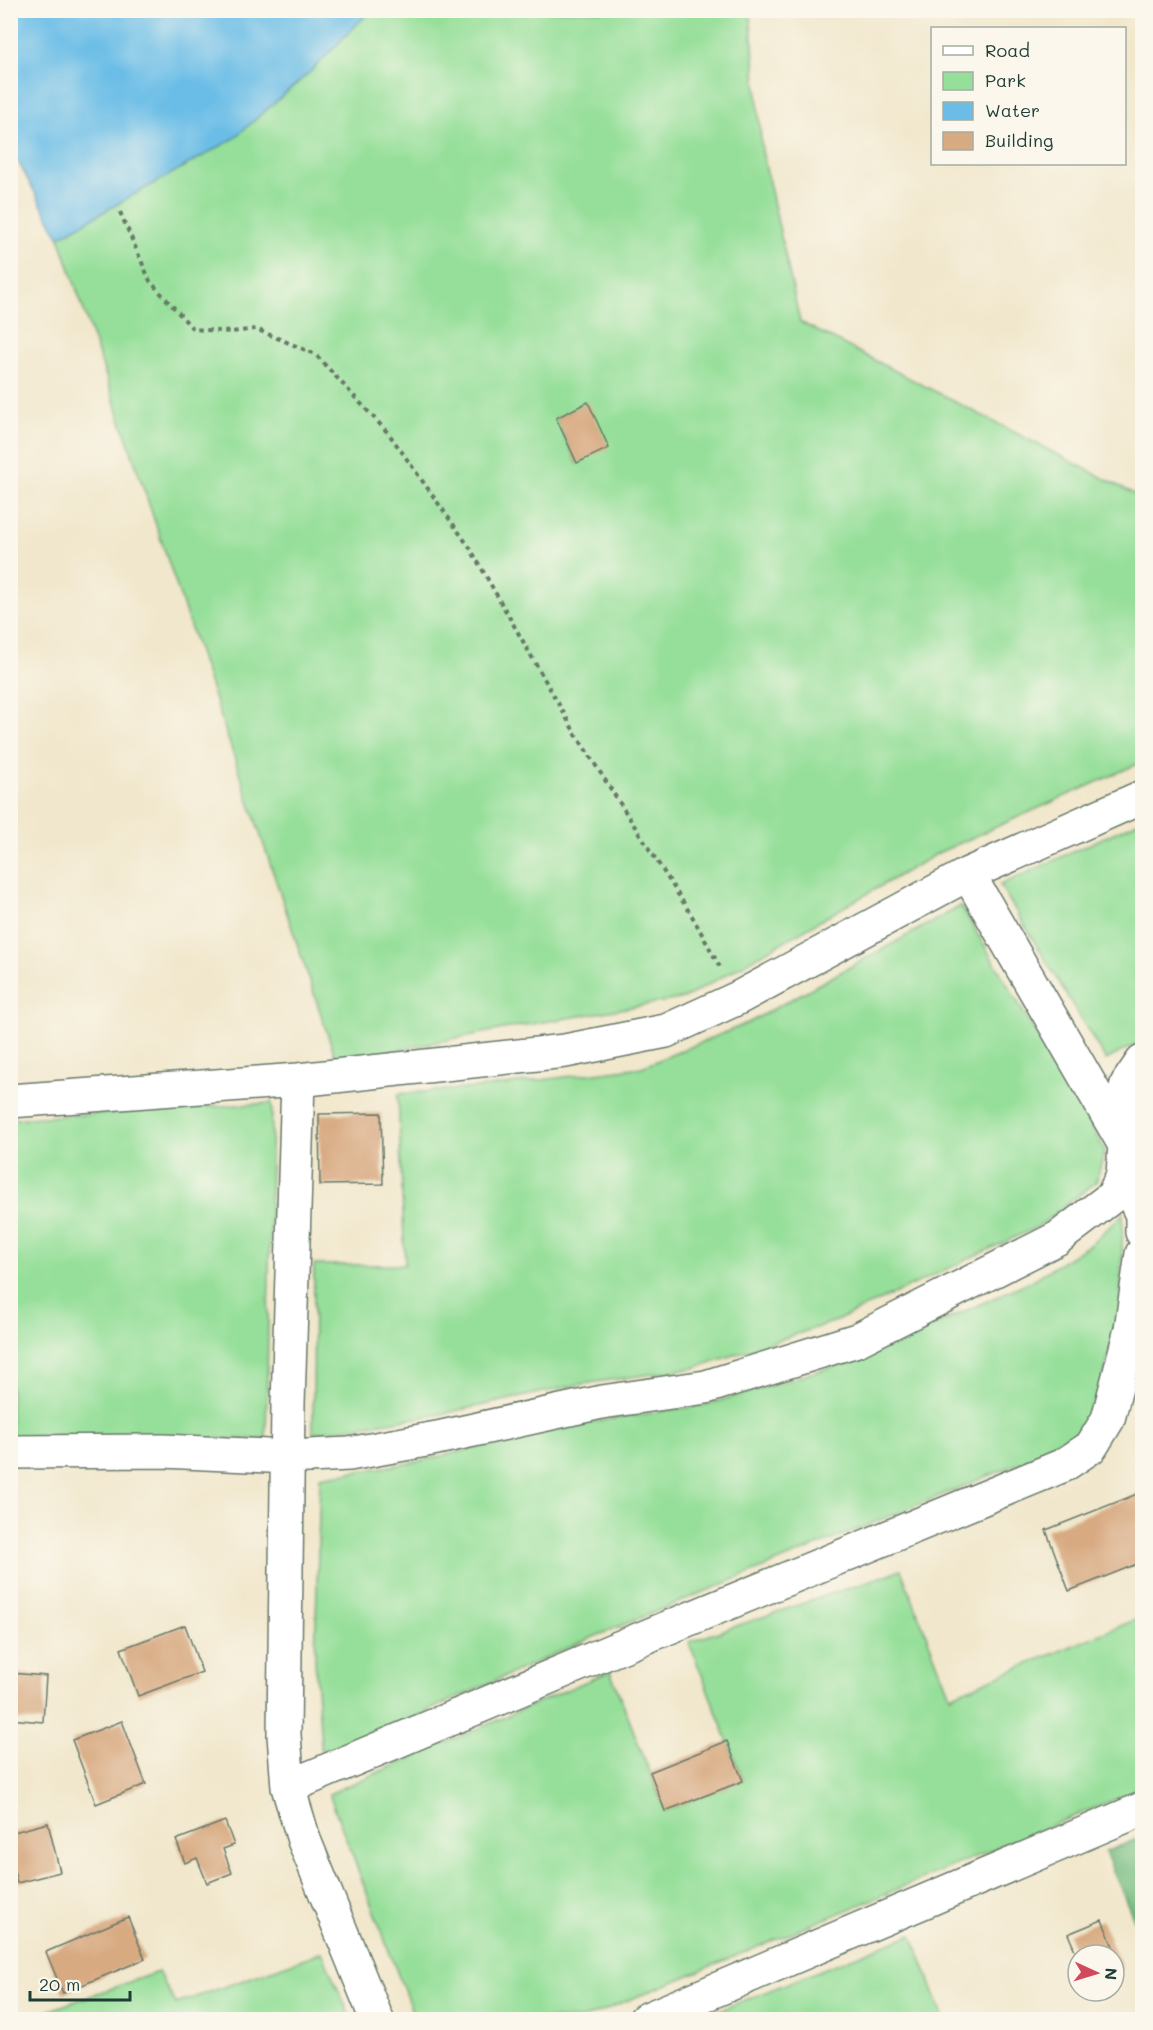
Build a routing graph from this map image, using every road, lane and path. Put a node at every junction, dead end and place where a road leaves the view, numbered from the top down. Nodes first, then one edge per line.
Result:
1 (120, 212) dead end
2 (1143, 797) edge
3 (968, 874) junction
4 (738, 999) junction
5 (1143, 1062) edge
6 (298, 1080) junction
7 (10, 1101) edge
8 (1130, 1164) edge
9 (1143, 1232) edge
10 (1143, 1254) edge
11 (10, 1452) edge
12 (289, 1457) junction
13 (288, 1788) junction
14 (1143, 1809) edge
15 (377, 2019) edge
16 (645, 2019) edge

1 - 4 path
2 - 3 street
3 - 4 street
3 - 8 street
4 - 6 street
5 - 8 street
6 - 7 street
6 - 12 street
8 - 9 street
8 - 12 street
10 - 13 street
11 - 12 street
12 - 13 street
13 - 15 street
14 - 16 street

